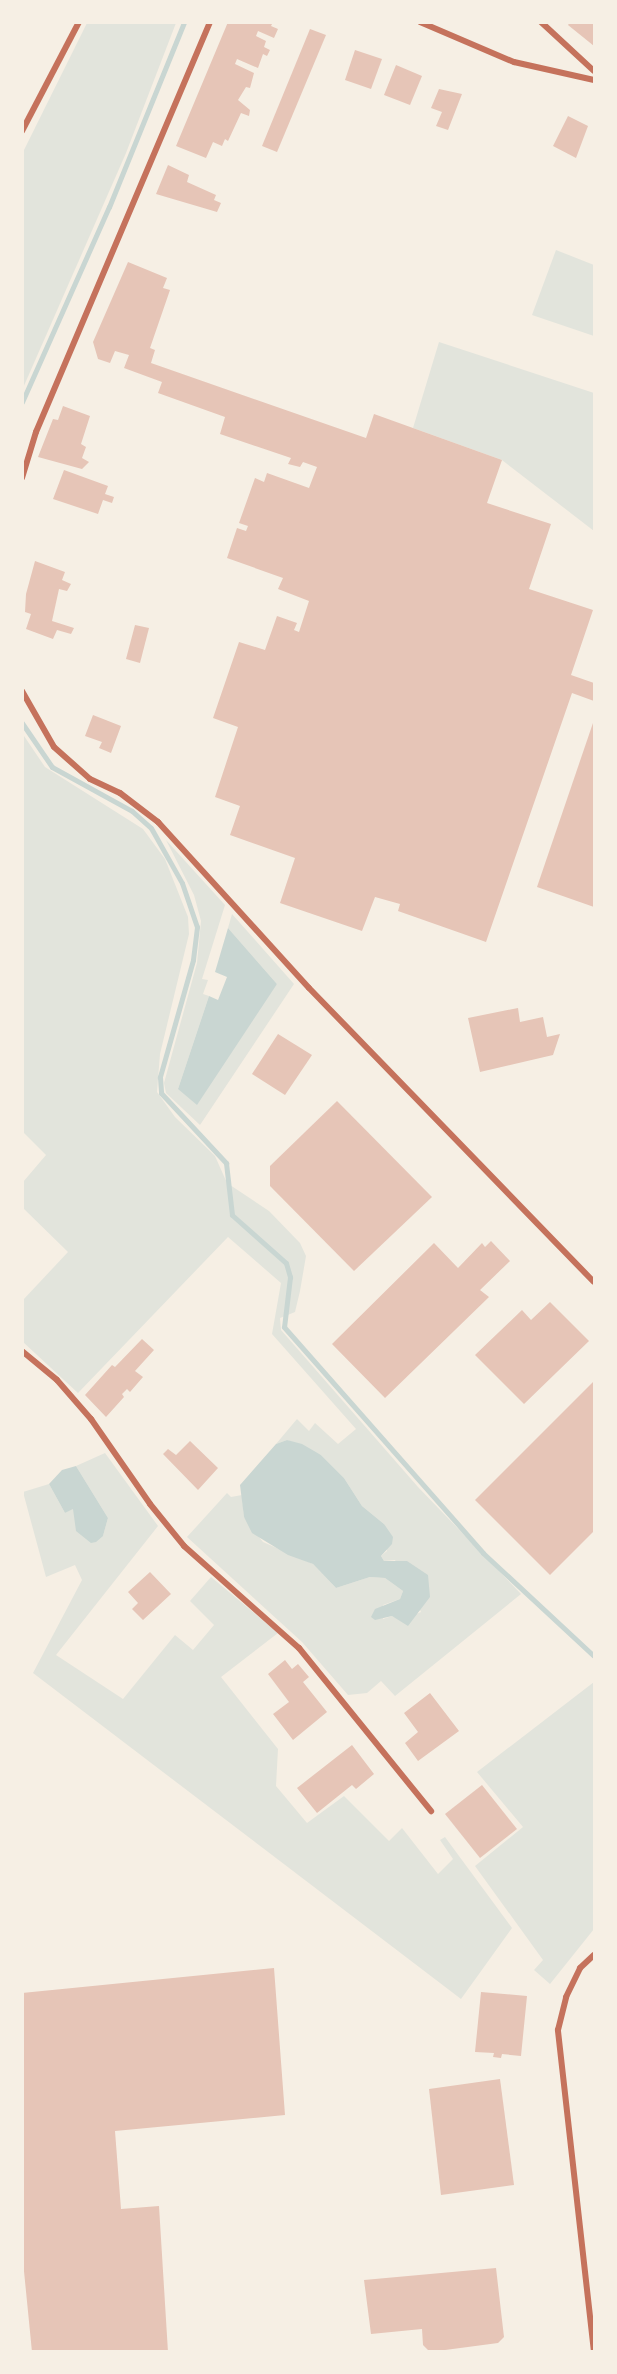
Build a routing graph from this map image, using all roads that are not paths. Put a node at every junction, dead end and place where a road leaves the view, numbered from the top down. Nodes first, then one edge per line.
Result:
1 (79, 22) edge
2 (210, 22) edge
3 (420, 22) edge
4 (541, 22) edge
5 (594, 71) edge
6 (594, 80) edge
7 (22, 131) edge
8 (22, 478) edge
9 (22, 691) edge
10 (594, 1282) edge
11 (22, 1351) edge
12 (431, 1811) dead end
13 (594, 1955) edge
14 (594, 2352) edge

1 - 7 street
2 - 8 street
3 - 6 street
4 - 5 street
9 - 10 street
11 - 12 street
13 - 14 street

